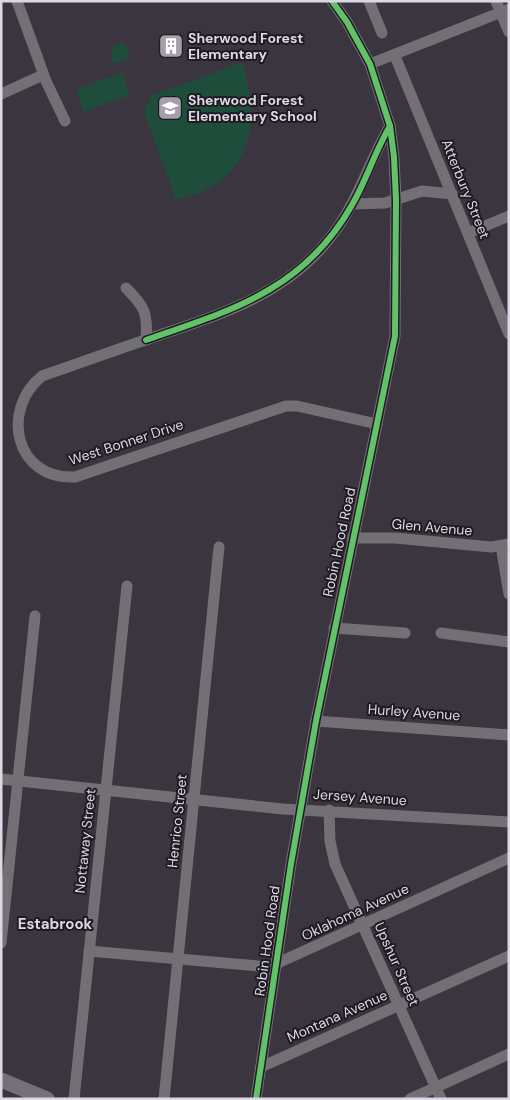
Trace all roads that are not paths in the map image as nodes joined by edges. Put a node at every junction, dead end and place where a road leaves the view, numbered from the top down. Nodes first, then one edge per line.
1 (16, 1) edge
2 (332, 1) edge
3 (369, 1) edge
4 (502, 7) edge
5 (509, 32) edge
6 (382, 33) dead end
7 (395, 56) junction
8 (370, 64) junction
9 (44, 75) junction
10 (1, 94) edge
11 (65, 121) dead end
12 (390, 126) junction
13 (452, 194) junction
14 (396, 200) junction
15 (352, 204) junction
16 (509, 216) edge
17 (468, 233) junction
18 (126, 288) dead end
19 (509, 334) edge
20 (146, 340) junction
21 (377, 424) junction
22 (352, 538) junction
23 (505, 545) edge
24 (219, 547) dead end
25 (127, 586) dead end
26 (509, 594) edge
27 (35, 616) dead end
28 (334, 628) junction
29 (405, 633) dead end
30 (441, 633) dead end
31 (509, 642) edge
32 (316, 721) junction
33 (509, 735) edge
34 (1, 779) edge
35 (17, 781) junction
36 (106, 790) junction
37 (194, 799) junction
38 (300, 808) junction
39 (329, 810) junction
40 (509, 822) edge
41 (509, 858) edge
42 (362, 925) junction
43 (1, 943) edge
44 (89, 951) junction
45 (509, 956) edge
46 (178, 960) junction
47 (276, 965) junction
48 (399, 1005) junction
49 (509, 1054) edge
50 (261, 1067) junction
51 (1, 1080) edge
52 (436, 1087) junction
53 (47, 1099) edge
54 (74, 1099) edge
55 (164, 1099) edge
56 (256, 1099) edge
57 (410, 1099) edge
58 (441, 1099) edge

1 - 9 street
2 - 8 street, Robin Hood Road
3 - 6 street
4 - 5 street
4 - 7 street
7 - 8 street
7 - 13 street, Atterbury Street
8 - 12 street, Robin Hood Road
9 - 10 street
9 - 11 street
12 - 14 street, Robin Hood Road
12 - 15 street, West Bonner Drive
13 - 14 street
13 - 17 street, Atterbury Street
14 - 15 street
14 - 21 street, Robin Hood Road
15 - 20 street, West Bonner Drive
16 - 17 street
17 - 19 street, Atterbury Street
18 - 20 street
20 - 21 street, West Bonner Drive
21 - 22 street, Robin Hood Road
22 - 23 street, Glen Avenue
22 - 28 street, Robin Hood Road
23 - 26 street
24 - 37 street, Henrico Street
25 - 36 street, Nottaway Street
27 - 35 street
28 - 29 street
28 - 32 street, Robin Hood Road
30 - 31 street
32 - 33 street, Hurley Avenue
32 - 38 street, Robin Hood Road
34 - 35 street, Jersey Avenue
35 - 36 street, Jersey Avenue
35 - 43 street
36 - 37 street, Jersey Avenue
36 - 44 street, Nottaway Street
37 - 38 street, Jersey Avenue
37 - 46 street, Henrico Street
38 - 39 street, Jersey Avenue
38 - 47 street, Robin Hood Road
39 - 40 street, Jersey Avenue
39 - 42 street, Upshur Street
41 - 42 street, Oklahoma Avenue
42 - 47 street, Oklahoma Avenue
42 - 48 street, Upshur Street
44 - 46 street, Oklahoma Avenue
44 - 54 street, Nottaway Street
45 - 48 street, Montana Avenue
46 - 47 street, Oklahoma Avenue
46 - 55 street, Henrico Street
47 - 50 street, Robin Hood Road
48 - 50 street, Montana Avenue
48 - 52 street, Upshur Street
49 - 52 street
50 - 56 street, Robin Hood Road
51 - 53 main road
52 - 57 street
52 - 58 street, Upshur Street

